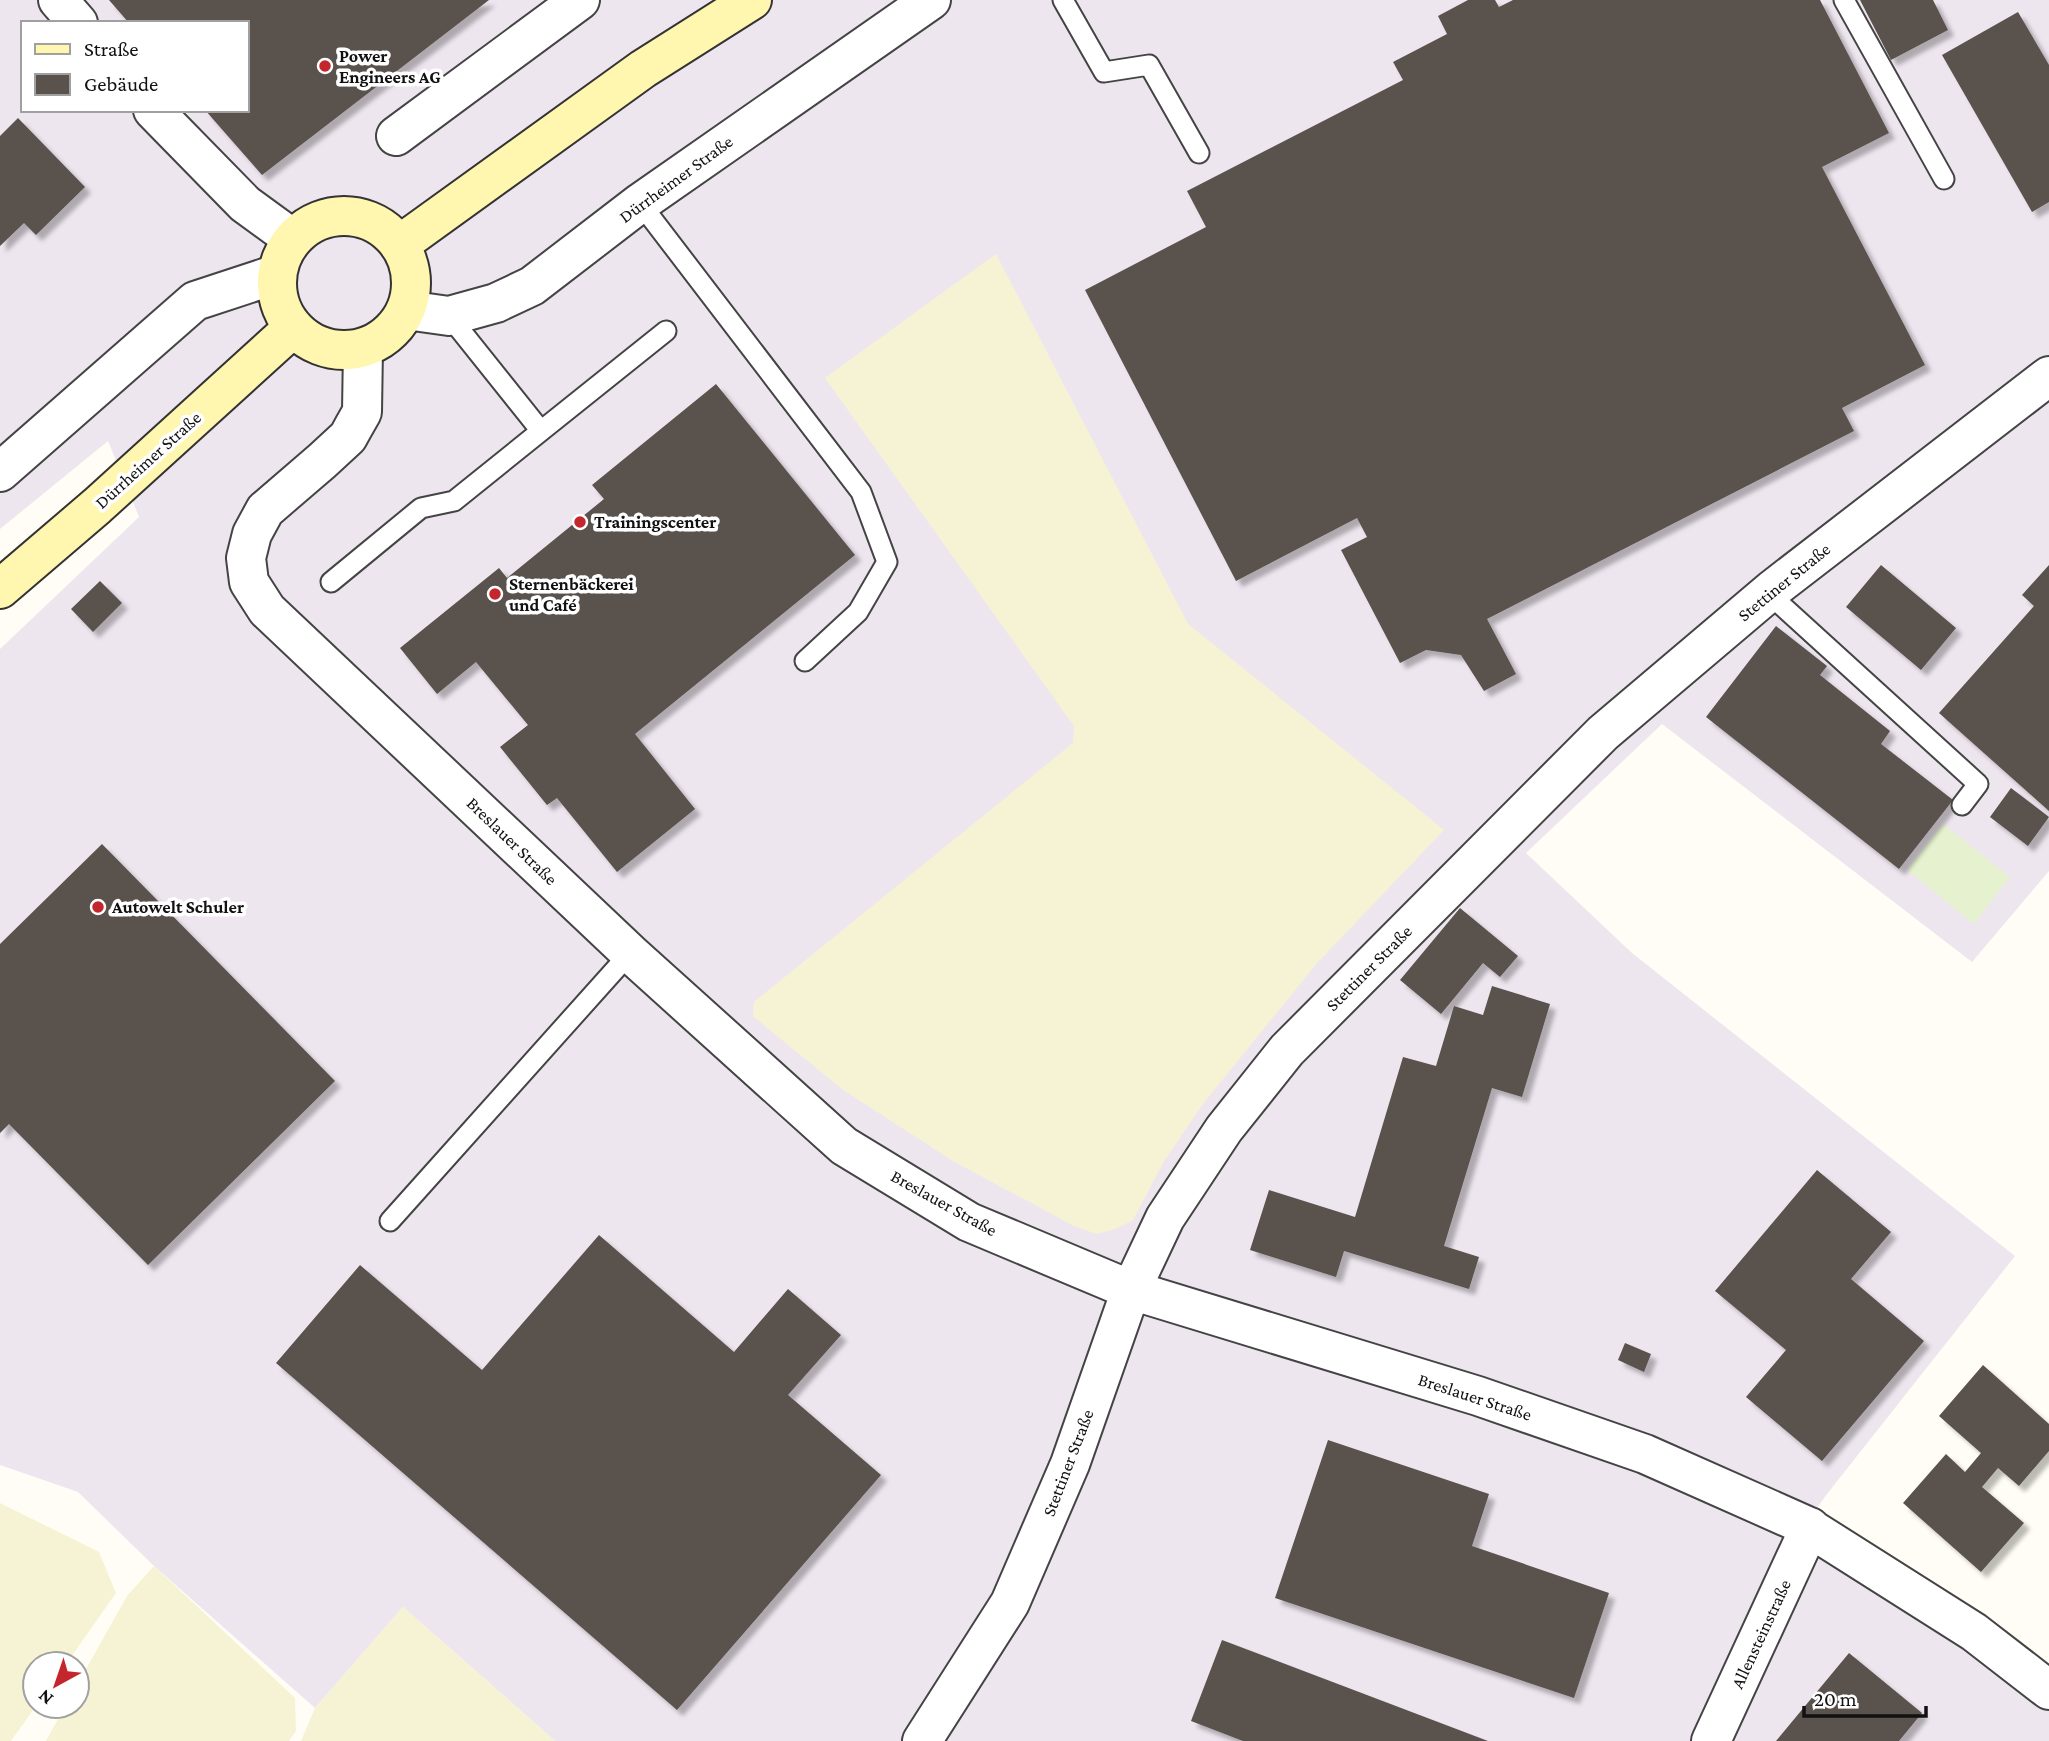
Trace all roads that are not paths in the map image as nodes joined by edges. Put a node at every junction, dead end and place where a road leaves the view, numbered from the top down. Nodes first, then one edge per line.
1 (58, 0) edge
2 (580, 0) edge
3 (752, 0) edge
4 (931, 0) edge
5 (1063, 0) edge
6 (1844, 0) edge
7 (76, 21) edge
8 (155, 112) edge
9 (396, 135) dead end
10 (1199, 153) dead end
11 (1944, 179) dead end
12 (640, 203) junction
13 (293, 239) junction
14 (399, 245) junction
15 (277, 274) junction
16 (406, 310) junction
17 (449, 316) junction
18 (293, 328) junction
19 (666, 331) dead end
20 (363, 348) junction
21 (2049, 376) edge
22 (541, 430) junction
23 (0, 472) edge
24 (331, 582) dead end
25 (0, 589) edge
26 (1768, 593) junction
27 (804, 661) dead end
28 (1962, 805) dead end
29 (630, 953) junction
30 (390, 1221) dead end
31 (1131, 1290) junction
32 (1810, 1527) junction
33 (2049, 1690) edge
34 (922, 1741) edge
35 (1712, 1741) edge

1 - 7 street
2 - 9 street
3 - 14 main road
4 - 12 street, Dürrheimer Straße
5 - 10 lane
6 - 11 lane
8 - 13 street
12 - 17 street, Dürrheimer Straße
12 - 27 lane
13 - 14 main road
13 - 15 main road
14 - 16 main road
15 - 18 main road
15 - 23 street
16 - 17 street, Dürrheimer Straße
16 - 20 main road
17 - 22 lane
18 - 20 main road
18 - 25 main road, Dürrheimer Straße
19 - 22 lane
20 - 29 street, Breslauer Straße
21 - 26 street, Stettiner Straße
22 - 24 lane
26 - 28 lane
26 - 31 street, Stettiner Straße
29 - 30 lane
29 - 31 street, Breslauer Straße
31 - 32 street, Breslauer Straße
31 - 34 street, Stettiner Straße
32 - 33 street, Breslauer Straße
32 - 35 street, Allensteinstraße

